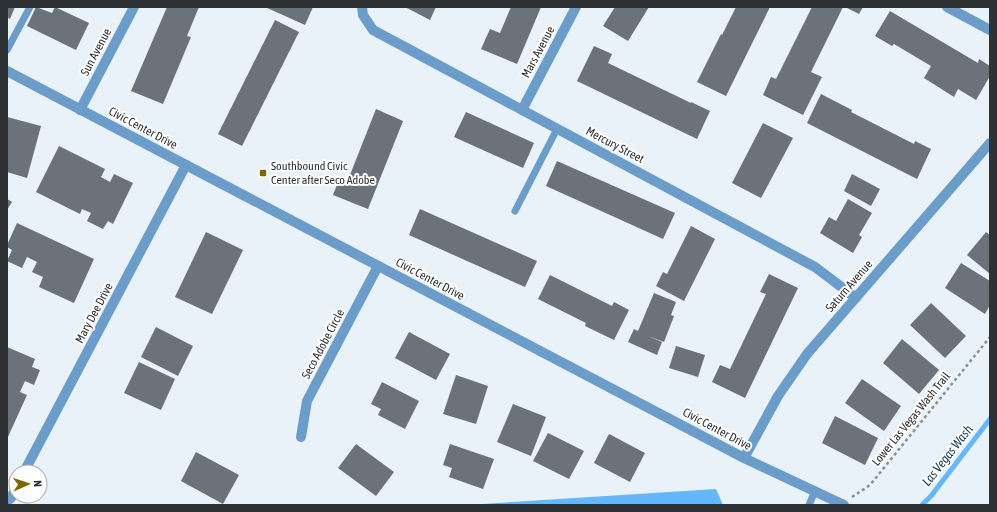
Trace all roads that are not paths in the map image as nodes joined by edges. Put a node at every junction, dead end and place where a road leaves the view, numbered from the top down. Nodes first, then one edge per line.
1 (30, 7) edge
2 (134, 7) edge
3 (576, 7) edge
4 (947, 7) edge
5 (363, 11) edge
6 (990, 30) edge
7 (7, 50) edge
8 (7, 71) edge
9 (80, 110) junction
10 (522, 110) junction
11 (557, 129) junction
12 (990, 143) edge
13 (186, 165) junction
14 (515, 211) dead end
15 (378, 266) junction
16 (856, 298) junction
17 (301, 437) dead end
18 (744, 458) junction
19 (28, 464) edge
20 (815, 491) junction
21 (842, 504) edge
22 (809, 505) edge

1 - 7 lane
2 - 9 street, Sun Avenue
3 - 10 street, Mars Avenue
4 - 6 street
5 - 10 street, Mercury Street
8 - 9 street, Civic Center Drive
9 - 13 street, Civic Center Drive
10 - 11 street, Mercury Street
11 - 14 lane
11 - 16 street, Mercury Street
12 - 16 street, Saturn Avenue
13 - 15 street, Civic Center Drive
13 - 19 street, Mary Dee Drive
15 - 17 street, Seco Adobe Circle
15 - 18 street, Civic Center Drive
16 - 18 street, Saturn Avenue
18 - 20 street, Civic Center Drive
20 - 21 street, Civic Center Drive
20 - 22 lane

